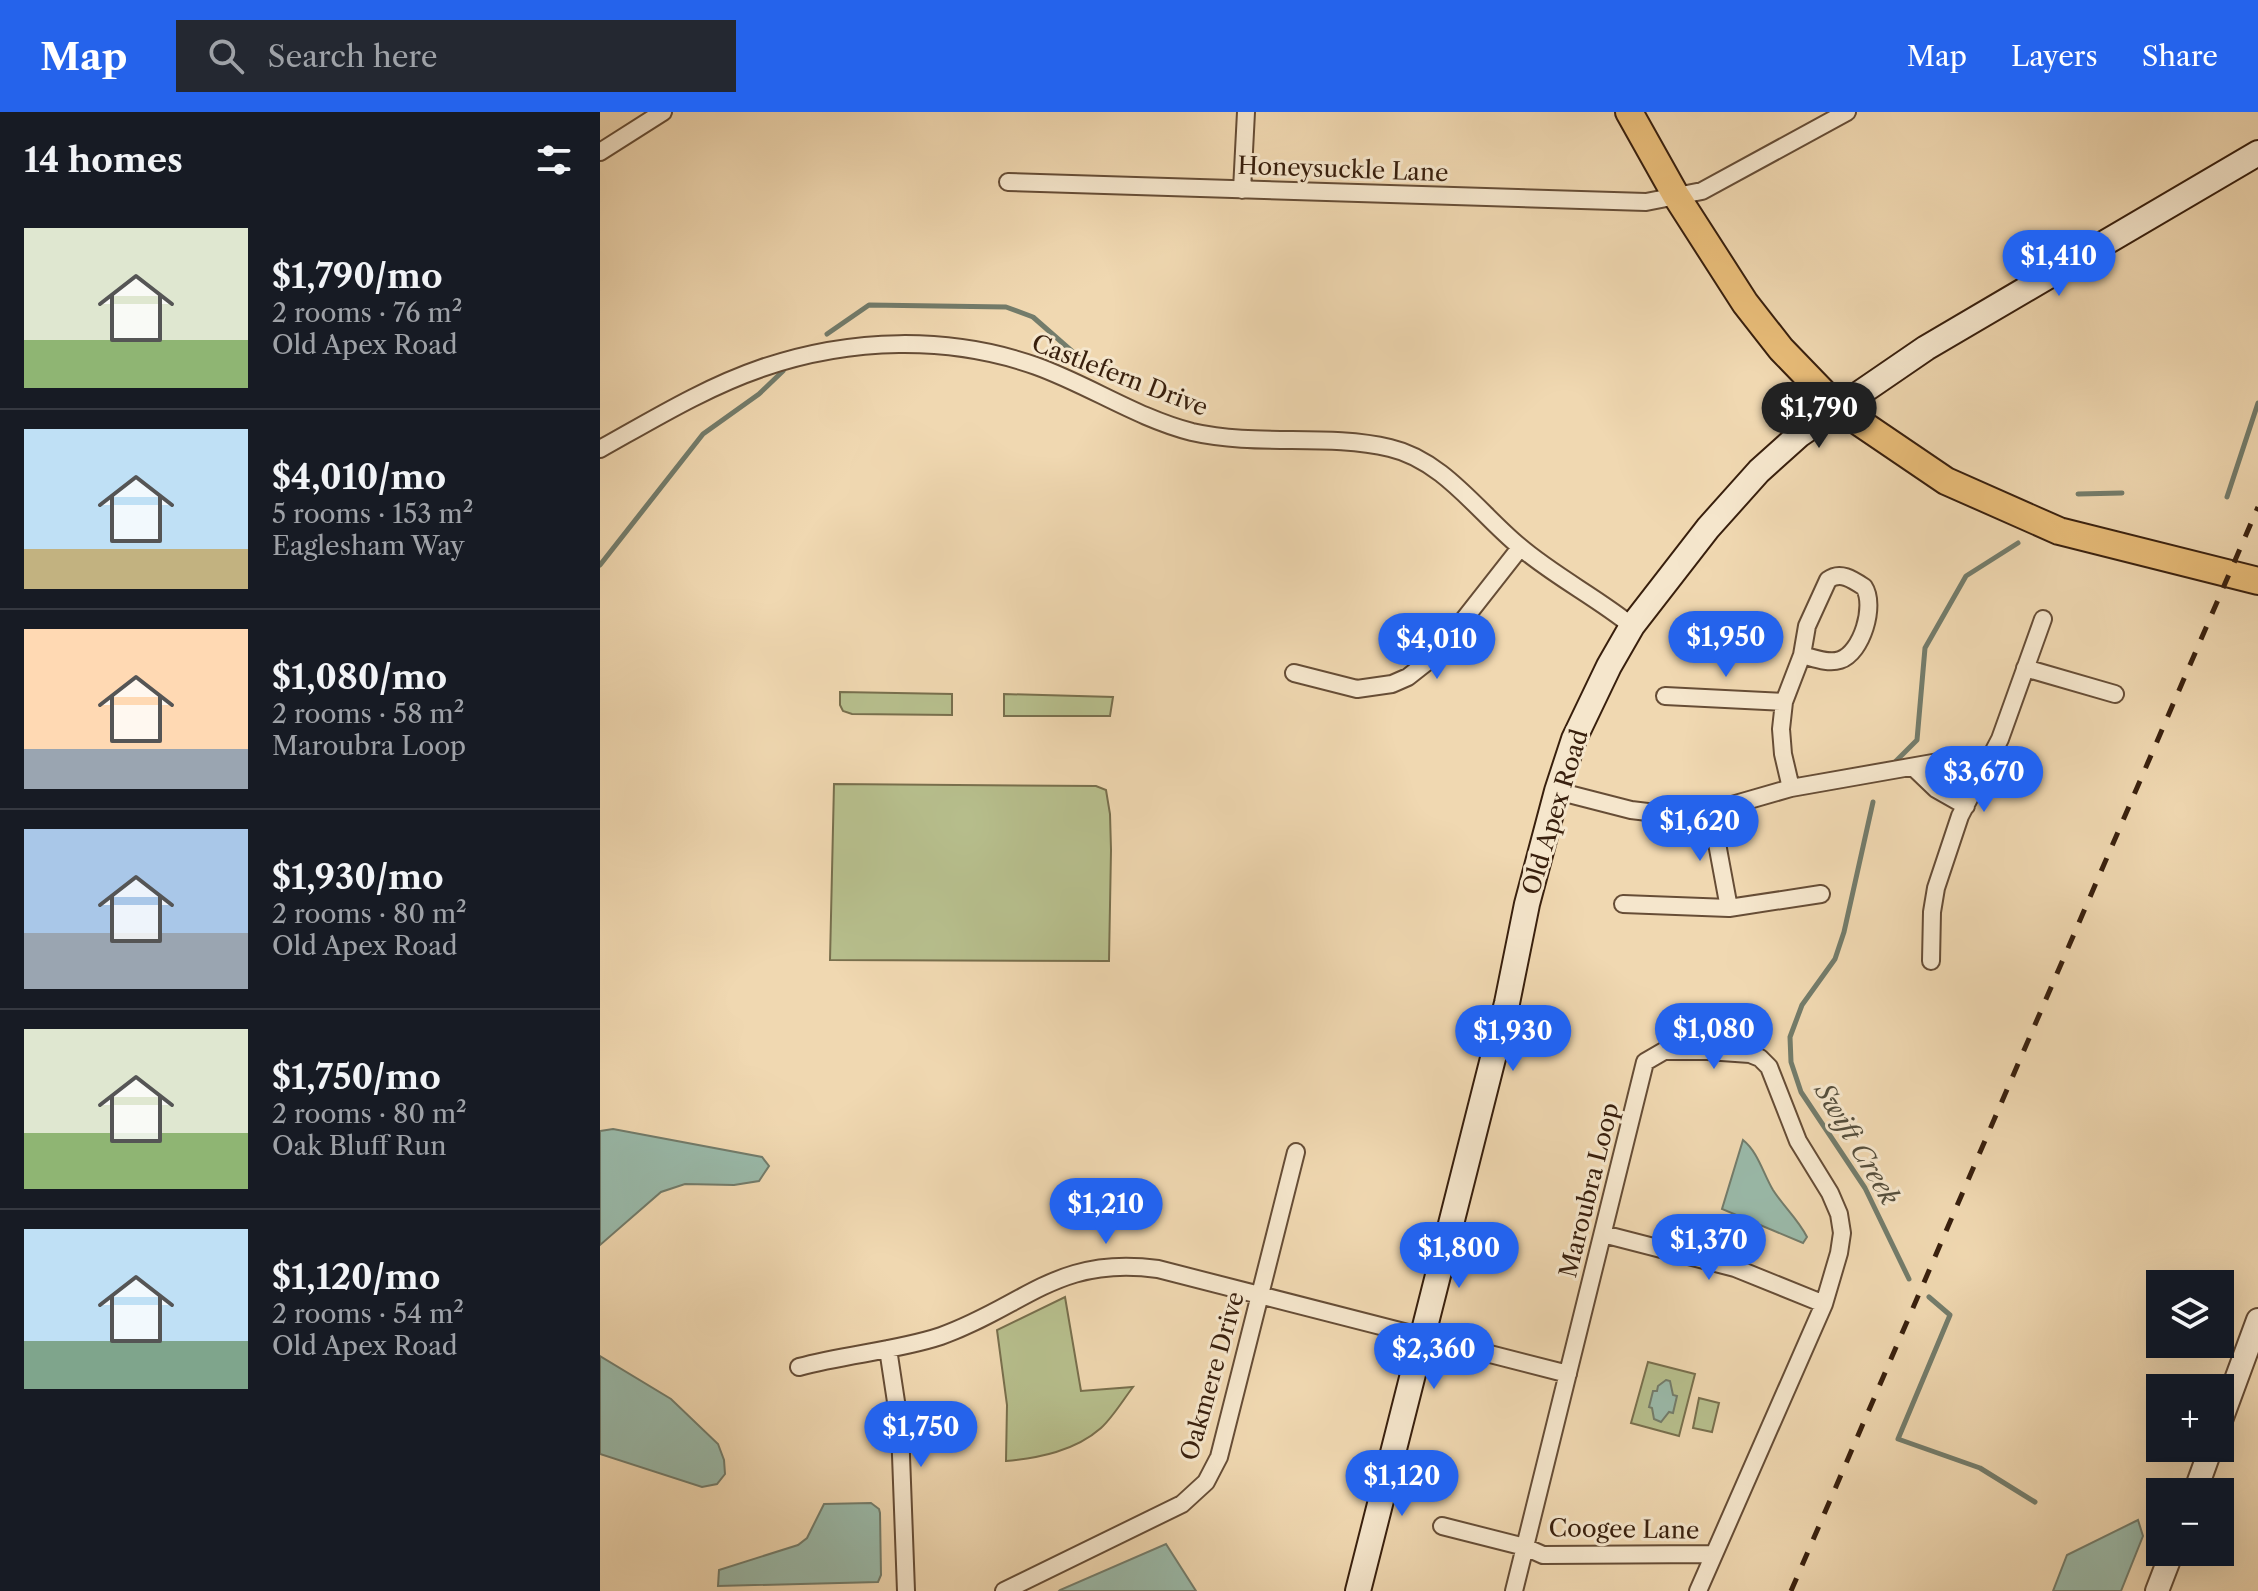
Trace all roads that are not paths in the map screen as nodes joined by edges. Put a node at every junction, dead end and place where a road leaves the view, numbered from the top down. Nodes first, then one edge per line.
1 (663, 112) edge
2 (1246, 112) edge
3 (1629, 112) edge
4 (1847, 112) edge
5 (600, 152) edge
6 (2258, 153) edge
7 (1008, 182) dead end
8 (1242, 190) junction
9 (1675, 194) junction
10 (1837, 407) junction
11 (600, 449) edge
12 (1520, 548) junction
13 (2258, 581) edge
14 (2043, 619) dead end
15 (1632, 626) junction
16 (1802, 655) junction
17 (2025, 668) junction
18 (1294, 673) dead end
19 (2115, 694) dead end
20 (1665, 696) dead end
21 (1784, 702) junction
22 (1913, 767) junction
23 (1985, 769) junction
24 (1791, 788) junction
25 (1557, 791) junction
26 (1966, 806) junction
27 (1711, 811) junction
28 (1821, 894) dead end
29 (1623, 904) dead end
30 (1729, 908) junction
31 (1931, 961) dead end
32 (1296, 1152) dead end
33 (1603, 1234) junction
34 (1261, 1296) junction
35 (1824, 1304) junction
36 (2258, 1320) edge
37 (1423, 1337) junction
38 (888, 1349) junction
39 (799, 1367) dead end
40 (1568, 1374) junction
41 (2234, 1385) edge
42 (1442, 1526) dead end
43 (1525, 1547) junction
44 (1713, 1554) junction
45 (2167, 1566) edge
46 (906, 1591) edge
47 (1004, 1591) edge
48 (1358, 1591) edge
49 (1514, 1591) edge
50 (1698, 1591) edge
51 (2157, 1591) edge

1 - 5 street
2 - 8 street
3 - 9 main road
4 - 9 street, Honeysuckle Lane
6 - 10 main road, Old Apex Road
7 - 8 street, Honeysuckle Lane
8 - 9 street, Honeysuckle Lane
9 - 10 main road
10 - 13 main road
10 - 15 main road, Old Apex Road
11 - 12 street, Castlefern Drive
12 - 15 street, Castlefern Drive
12 - 18 street
14 - 17 street
15 - 25 main road, Old Apex Road
16 - 16 street
16 - 21 street
17 - 19 street
17 - 23 street
20 - 21 street
21 - 24 street
22 - 23 street
22 - 24 street
22 - 26 street
23 - 26 street
24 - 27 street
25 - 27 street
25 - 37 main road, Old Apex Road
26 - 31 street
27 - 30 street
28 - 30 street
29 - 30 street
32 - 34 street, Oakmere Drive
33 - 35 street
33 - 35 street, Maroubra Loop
33 - 40 street, Maroubra Loop
34 - 37 street
34 - 38 street
34 - 47 street, Oakmere Drive
35 - 44 street, Maroubra Loop
36 - 41 street
37 - 40 street
37 - 48 main road, Old Apex Road
38 - 39 street
38 - 46 street
40 - 43 street, Maroubra Loop
42 - 43 street, Coogee Lane
43 - 44 street, Coogee Lane
43 - 49 street, Maroubra Loop
44 - 50 street, Maroubra Loop
45 - 51 street

